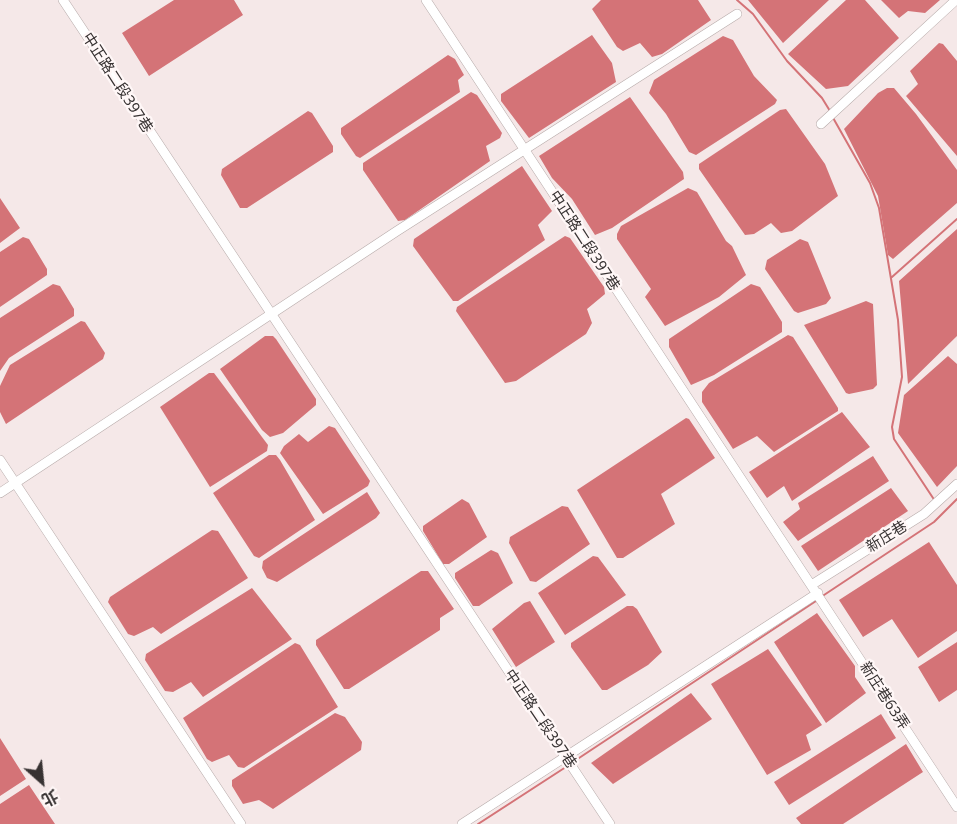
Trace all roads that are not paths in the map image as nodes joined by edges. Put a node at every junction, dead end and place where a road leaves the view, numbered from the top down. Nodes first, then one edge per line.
1 (63, 0) edge
2 (426, 0) edge
3 (956, 0) edge
4 (737, 14) dead end
5 (821, 124) dead end
6 (525, 150) junction
7 (271, 315) junction
8 (0, 460) edge
9 (15, 483) junction
10 (957, 484) edge
11 (0, 493) edge
12 (815, 588) junction
13 (564, 756) junction
14 (957, 807) edge
15 (241, 824) edge
16 (462, 824) edge
17 (610, 824) edge

1 - 7 street, 中正路二段397巷
2 - 6 street, 中正路二段397巷
3 - 5 street
4 - 6 street
6 - 7 street
6 - 12 street, 中正路二段397巷
7 - 9 street
7 - 13 street, 中正路二段397巷
8 - 9 street
9 - 11 street
9 - 15 street
10 - 12 street, 新庄巷
12 - 13 street, 新庄巷
12 - 14 street, 新庄巷63弄
13 - 16 street, 新庄巷
13 - 17 street, 中正路二段397巷

